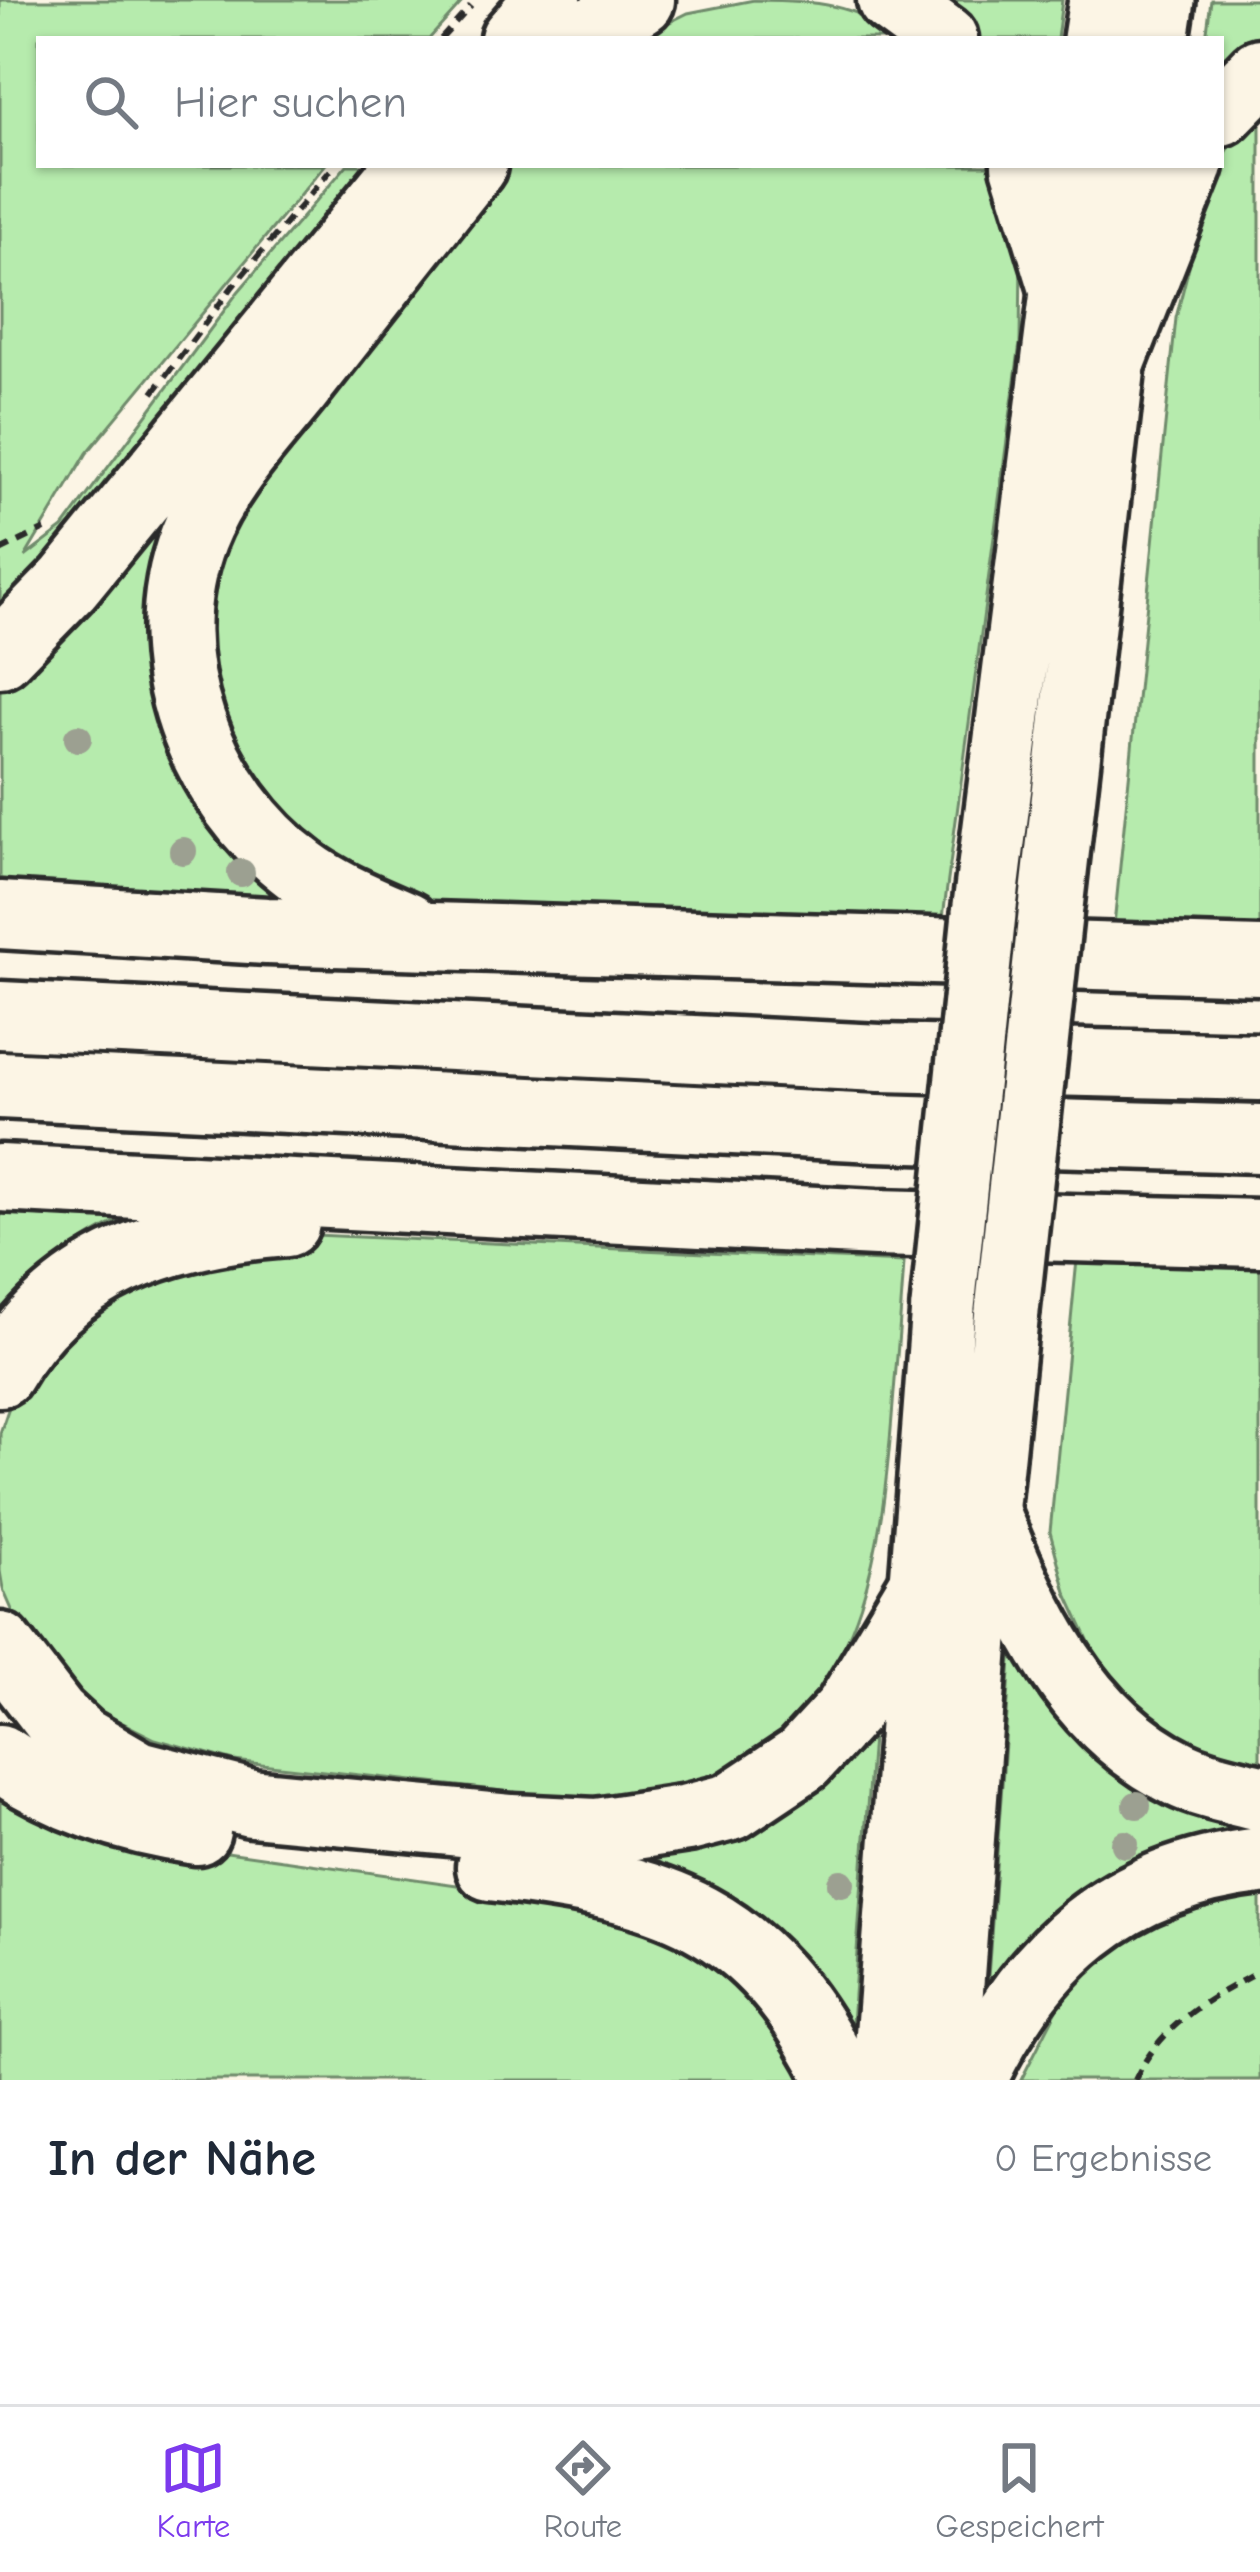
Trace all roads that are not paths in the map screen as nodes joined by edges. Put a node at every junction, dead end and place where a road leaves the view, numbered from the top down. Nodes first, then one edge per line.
1 (548, 0) edge
2 (641, 0) edge
3 (891, 0) edge
4 (1101, 0) edge
5 (1163, 0) edge
6 (517, 36) edge
7 (586, 36) edge
8 (940, 36) edge
9 (1095, 36) edge
10 (1157, 36) edge
11 (1260, 72) edge
12 (1224, 109) edge
13 (408, 168) edge
14 (470, 168) edge
15 (1026, 168) edge
16 (1078, 168) edge
17 (1140, 168) edge
18 (1189, 168) edge
19 (1062, 285) junction
20 (1114, 357) junction
21 (0, 655) edge
22 (0, 915) edge
23 (432, 936) junction
24 (1260, 962) edge
25 (0, 1015) edge
26 (1260, 1067) edge
27 (0, 1085) edge
28 (1260, 1139) edge
29 (0, 1178) edge
30 (507, 1206) junction
31 (1260, 1233) edge
32 (0, 1373) edge
33 (986, 1514) junction
34 (921, 1588) junction
35 (0, 1646) edge
36 (0, 1758) edge
37 (1260, 1798) edge
38 (1260, 1861) edge
39 (842, 2080) edge
40 (884, 2080) edge
41 (945, 2080) edge
42 (973, 2080) edge

1 - 6 highway
2 - 7 highway
3 - 8 highway
4 - 9 highway
5 - 10 highway
11 - 12 highway
13 - 21 highway
14 - 23 highway
15 - 19 highway
16 - 19 highway
17 - 20 highway
18 - 20 highway
19 - 34 highway, bridge
20 - 33 highway, bridge
22 - 23 highway
23 - 24 highway
25 - 26 highway
27 - 28 highway
29 - 30 highway
30 - 31 highway
30 - 32 highway
33 - 37 highway
33 - 41 highway
34 - 35 highway
34 - 40 highway
36 - 39 highway
38 - 42 highway

